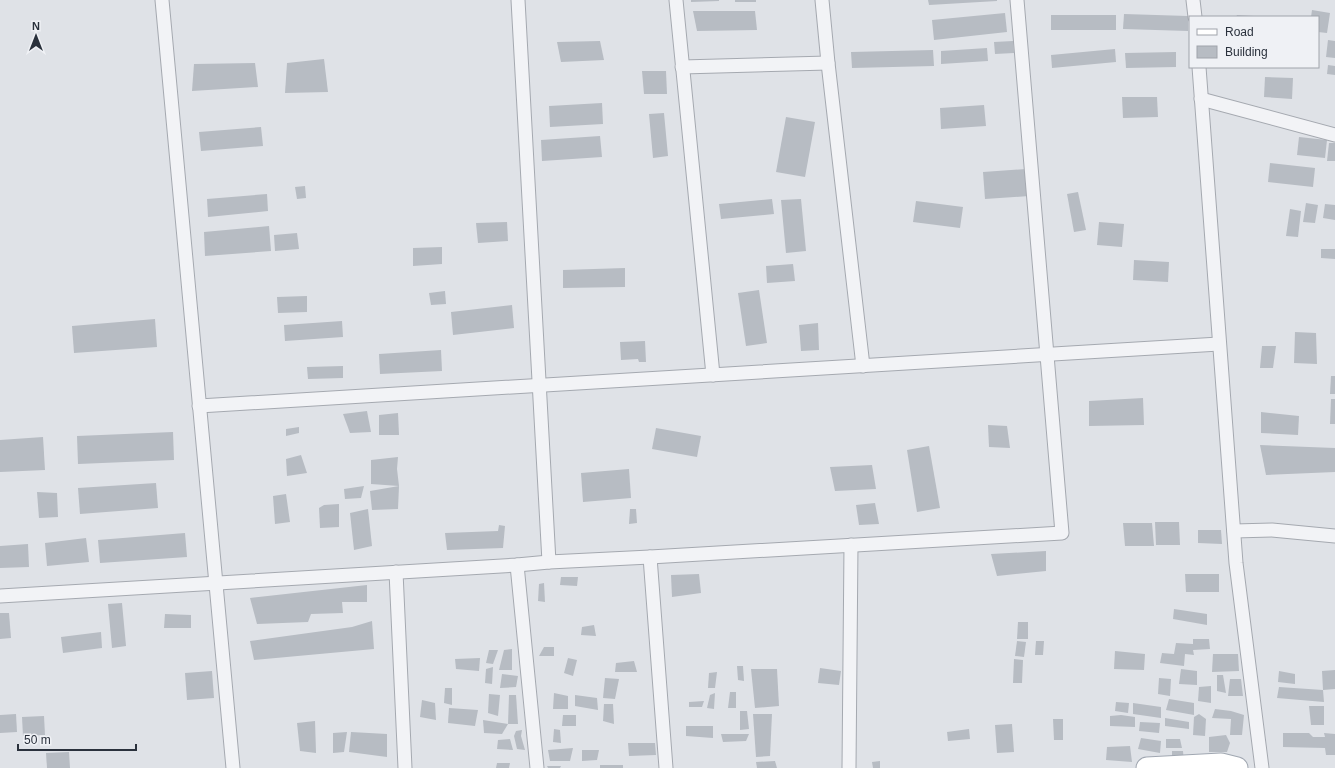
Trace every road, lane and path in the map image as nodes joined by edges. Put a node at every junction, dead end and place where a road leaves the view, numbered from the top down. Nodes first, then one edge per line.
1 (162, 0) edge
2 (518, 0) edge
3 (676, 0) edge
4 (822, 0) edge
5 (1017, 0) edge
6 (1194, 0) edge
7 (1195, 16) edge
8 (828, 63) junction
9 (682, 67) junction
10 (1198, 68) edge
11 (1201, 99) junction
12 (1335, 135) edge
13 (1219, 344) junction
14 (1047, 354) junction
15 (863, 366) junction
16 (713, 375) junction
17 (539, 385) junction
18 (199, 406) junction
19 (1234, 531) junction
20 (1335, 536) edge
21 (851, 545) junction
22 (650, 557) junction
23 (549, 562) junction
24 (517, 565) junction
25 (396, 572) junction
26 (216, 583) junction
27 (0, 596) edge
28 (233, 768) edge
29 (406, 768) edge
30 (537, 768) edge
31 (666, 768) edge
32 (849, 768) edge
33 (1147, 768) edge
34 (1237, 768) edge
35 (1262, 768) edge

1 - 18 street
2 - 17 street
3 - 9 street
4 - 8 street
5 - 14 street
6 - 7 street
8 - 9 street
8 - 15 street
9 - 16 street
10 - 11 street
11 - 12 street
11 - 13 street
13 - 14 street
13 - 19 street
14 - 15 street
14 - 21 street
15 - 16 street
16 - 17 street
17 - 18 street
17 - 23 street
18 - 26 street
19 - 20 street
19 - 35 street
21 - 22 street
21 - 32 street
22 - 23 street
22 - 31 street
23 - 24 street
24 - 25 street
24 - 30 street
25 - 26 street
25 - 29 street
26 - 27 street
26 - 28 street
33 - 34 main road

